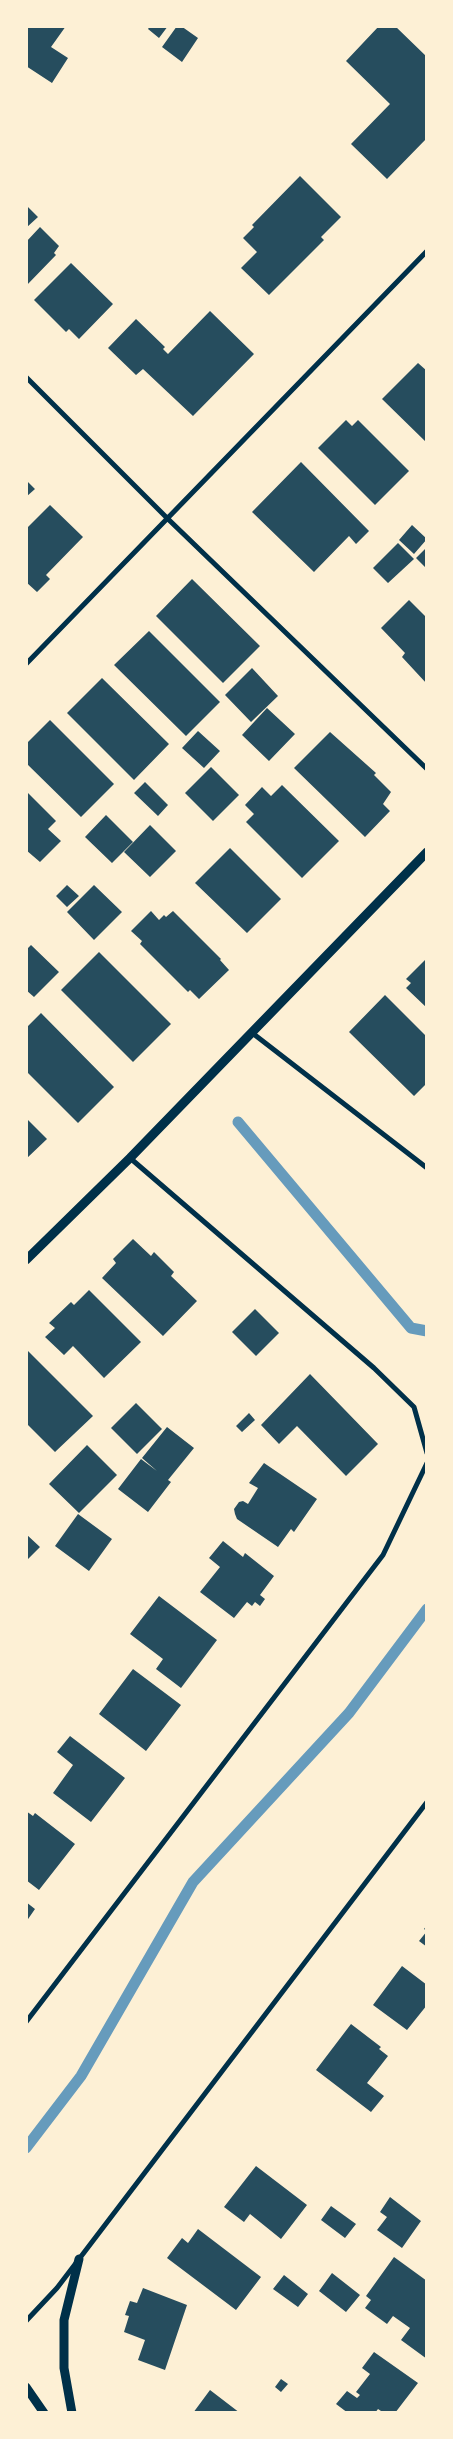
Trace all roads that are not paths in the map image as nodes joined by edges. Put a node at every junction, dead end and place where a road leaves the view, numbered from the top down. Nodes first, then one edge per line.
1 (427, 252) edge
2 (26, 377) edge
3 (168, 519) junction
4 (26, 664) edge
5 (427, 768) edge
6 (427, 852) edge
7 (251, 1032) junction
8 (130, 1158) junction
9 (427, 1168) edge
10 (26, 1260) edge
11 (427, 1453) edge
12 (427, 1463) edge
13 (427, 1802) edge
14 (26, 2022) edge
15 (79, 2259) junction
16 (26, 2321) edge
17 (26, 2387) edge
18 (44, 2413) edge
19 (72, 2413) edge

1 - 3 street
2 - 3 street
3 - 4 street
3 - 5 street
6 - 7 street
7 - 8 street
7 - 9 street
8 - 10 street
8 - 11 street
12 - 14 street
13 - 15 street
15 - 16 street
15 - 19 street
17 - 18 street

